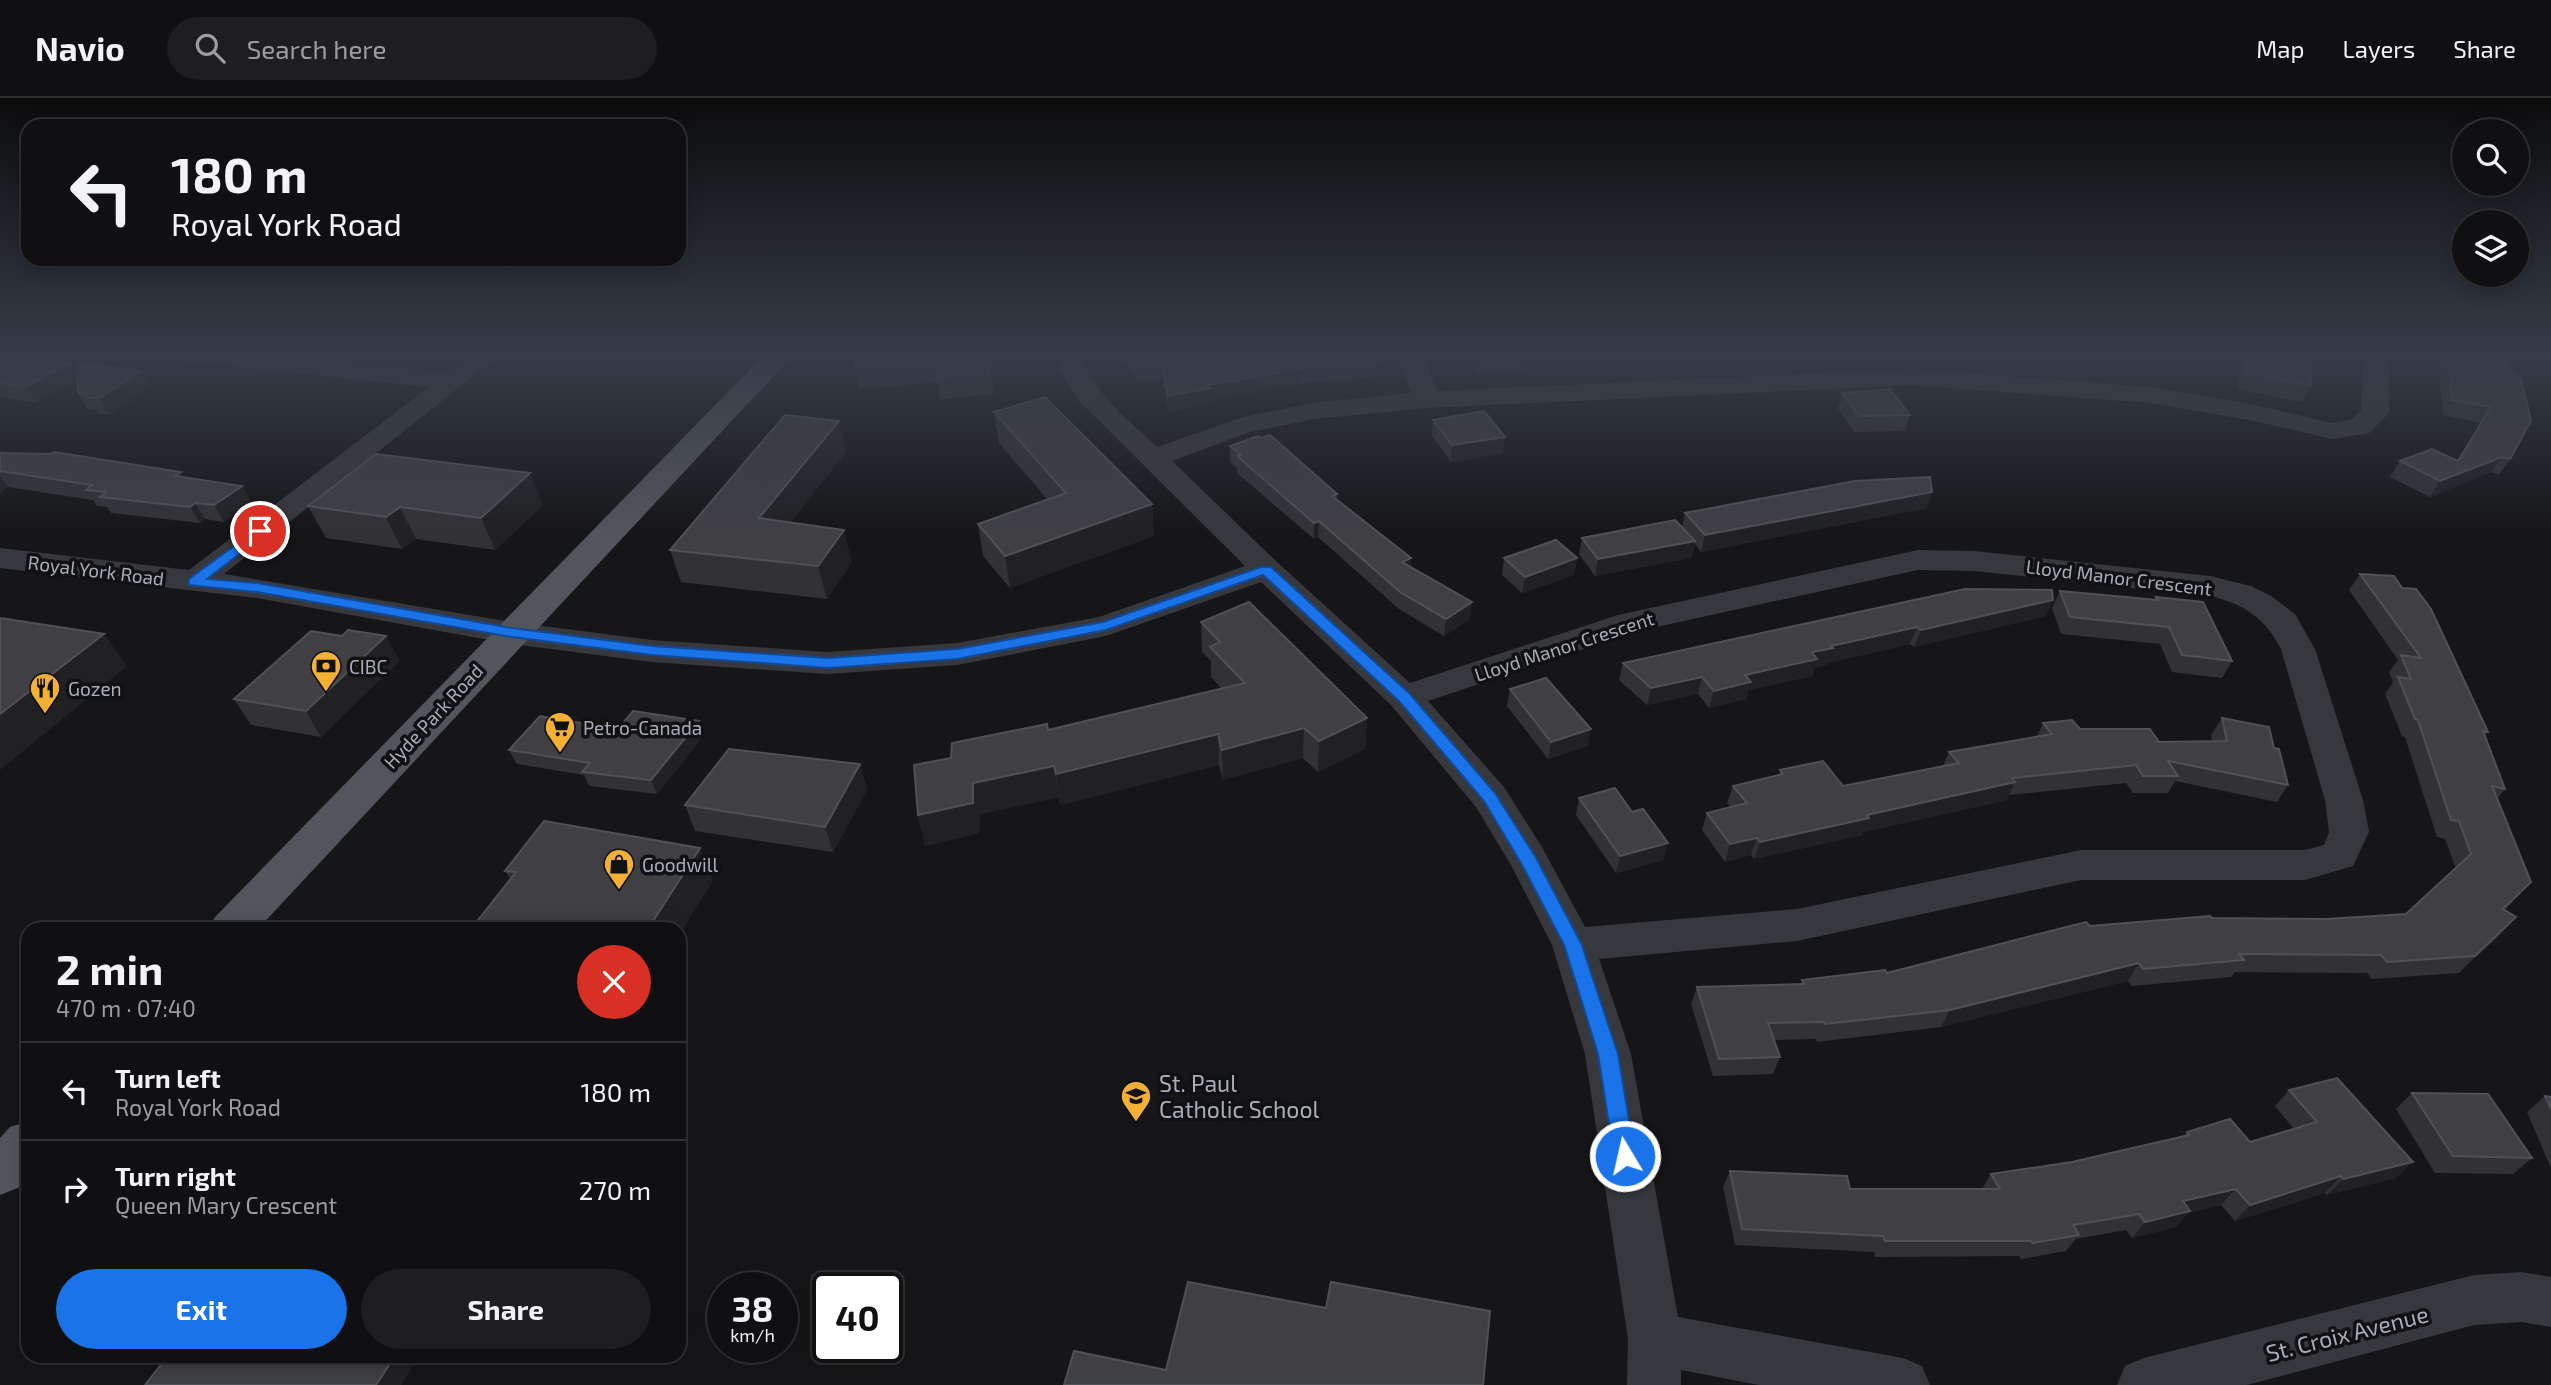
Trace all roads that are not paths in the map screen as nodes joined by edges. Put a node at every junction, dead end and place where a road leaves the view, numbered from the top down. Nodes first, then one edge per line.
1 (412, 413) edge
2 (723, 413) edge
3 (1107, 413) edge
4 (1304, 413) edge
5 (2255, 413) edge
6 (2375, 413) edge
7 (1153, 458) junction
8 (0, 558) edge
9 (1266, 569) junction
10 (194, 582) junction
11 (512, 633) junction
12 (1405, 697) junction
13 (238, 922) edge
14 (1573, 945) junction
15 (21, 1150) edge
16 (0, 1172) edge
17 (2551, 1302) edge
18 (1655, 1362) edge
19 (1903, 1385) edge
20 (2144, 1385) edge

1 - 10 street
2 - 11 main road, Hyde Park Road
3 - 7 street
4 - 7 street
5 - 6 street
7 - 9 street
8 - 10 street, Royal York Road
9 - 11 street, Royal York Road
9 - 12 street
10 - 11 street, Royal York Road
11 - 13 main road, Hyde Park Road
12 - 14 street
12 - 14 street, Lloyd Manor Crescent
14 - 18 street
15 - 16 main road
17 - 20 street, St. Croix Avenue
18 - 19 street

